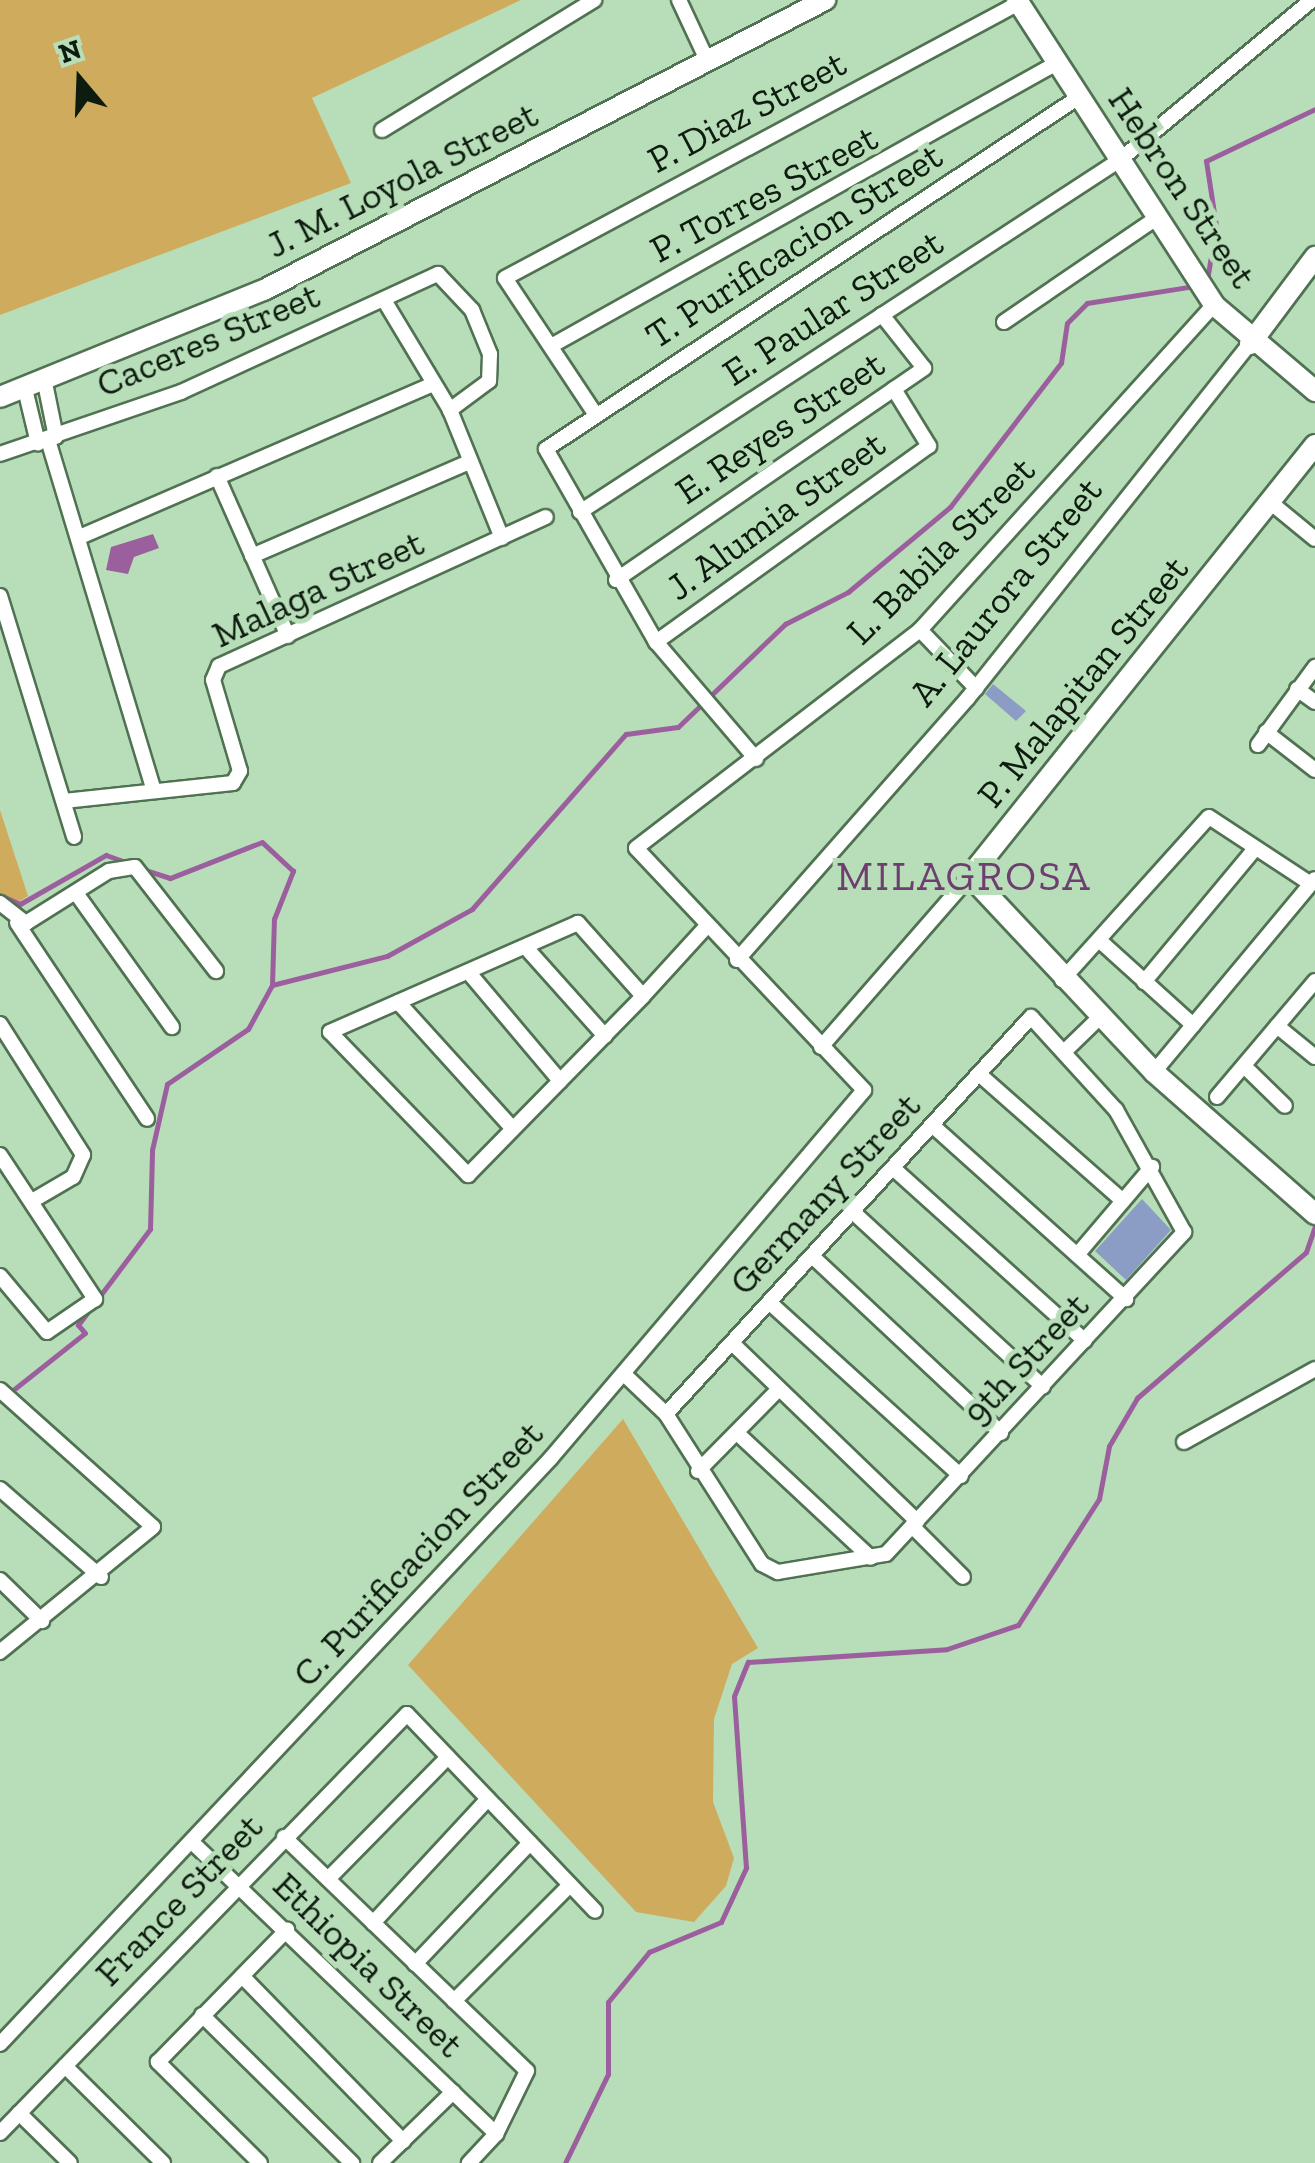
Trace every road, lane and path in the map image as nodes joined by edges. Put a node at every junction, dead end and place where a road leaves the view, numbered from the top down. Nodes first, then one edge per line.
1 (594, 0) edge
2 (679, 0) edge
3 (825, 0) edge
4 (1312, 0) edge
5 (1018, 1) edge
6 (707, 60) junction
7 (1057, 63) junction
8 (1079, 97) junction
9 (382, 130) dead end
10 (1120, 158) junction
11 (1158, 217) junction
12 (1315, 256) edge
13 (384, 300) junction
14 (1211, 300) junction
15 (882, 316) junction
16 (1004, 322) dead end
17 (1250, 344) junction
18 (550, 346) junction
19 (35, 386) junction
20 (429, 386) junction
21 (894, 390) junction
22 (1315, 391) edge
23 (0, 397) edge
24 (450, 410) junction
25 (596, 415) junction
26 (47, 440) junction
27 (1315, 445) edge
28 (0, 454) edge
29 (469, 462) junction
30 (217, 476) junction
31 (1270, 502) junction
32 (580, 512) junction
33 (546, 517) dead end
34 (82, 536) junction
35 (502, 538) junction
36 (1315, 539) edge
37 (252, 556) junction
38 (616, 580) junction
39 (0, 596) edge
40 (920, 630) junction
41 (288, 636) junction
42 (656, 642) junction
43 (1315, 667) edge
44 (976, 688) junction
45 (1298, 688) junction
46 (1315, 702) edge
47 (756, 759) junction
48 (1315, 770) edge
49 (152, 787) junction
50 (64, 801) junction
51 (74, 838) dead end
52 (1255, 849) junction
53 (970, 876) junction
54 (1313, 881) edge
55 (76, 893) junction
56 (0, 903) edge
57 (17, 923) junction
58 (705, 928) junction
59 (1099, 940) junction
60 (529, 951) junction
61 (737, 960) junction
62 (216, 971) dead end
63 (470, 974) junction
64 (1062, 980) junction
65 (1315, 981) edge
66 (1144, 982) junction
67 (644, 996) junction
68 (398, 1002) junction
69 (1100, 1017) junction
70 (0, 1024) edge
71 (1194, 1024) junction
72 (1277, 1026) junction
73 (172, 1027) dead end
74 (604, 1036) junction
75 (821, 1048) junction
76 (1068, 1050) junction
77 (1315, 1057) edge
78 (1244, 1066) junction
79 (1154, 1072) junction
80 (979, 1074) junction
81 (560, 1080) junction
82 (1218, 1097) dead end
83 (1285, 1106) dead end
84 (147, 1120) dead end
85 (932, 1125) junction
86 (513, 1129) junction
87 (0, 1155) edge
88 (1152, 1167) junction
89 (892, 1168) junction
90 (32, 1201) junction
91 (1123, 1201) junction
92 (853, 1212) junction
93 (1315, 1214) edge
94 (1076, 1255) junction
95 (812, 1256) junction
96 (0, 1276) edge
97 (1126, 1299) junction
98 (769, 1302) junction
99 (1085, 1341) junction
100 (732, 1343) junction
101 (1315, 1370) edge
102 (626, 1376) junction
103 (1043, 1387) junction
104 (779, 1389) junction
105 (0, 1390) edge
106 (666, 1414) junction
107 (737, 1433) junction
108 (1000, 1433) junction
109 (1184, 1442) dead end
110 (698, 1471) junction
111 (961, 1476) junction
112 (0, 1489) edge
113 (915, 1524) junction
114 (870, 1558) junction
115 (101, 1577) junction
116 (963, 1577) dead end
117 (0, 1580) edge
118 (42, 1621) junction
119 (0, 1652) edge
120 (448, 1757) junction
121 (488, 1800) junction
122 (284, 1837) junction
123 (530, 1843) junction
124 (194, 1844) junction
125 (328, 1879) junction
126 (570, 1885) junction
127 (238, 1886) junction
128 (595, 1911) dead end
129 (372, 1923) junction
130 (287, 1930) junction
131 (416, 1964) junction
132 (242, 1976) junction
133 (454, 2001) junction
134 (202, 2015) junction
135 (0, 2044) edge
136 (65, 2066) junction
137 (453, 2092) junction
138 (19, 2113) junction
139 (0, 2132) edge
140 (496, 2134) junction
141 (403, 2141) junction
142 (64, 2161) edge
143 (163, 2163) edge
144 (260, 2163) edge
145 (352, 2163) edge
146 (380, 2163) edge
147 (469, 2163) edge

1 - 9 street
2 - 6 street
3 - 6 street, J. M. Loyola Street
4 - 10 street, E. Paular Street
5 - 7 street, Hebron Street
5 - 18 street, P. Diaz Street
6 - 19 street, J. M. Loyola Street
7 - 8 street, Hebron Street
7 - 18 street, P. Torres Street
8 - 10 street, Hebron Street
8 - 25 street, T. Purificacion Street
10 - 11 street, Hebron Street
10 - 15 street, E. Paular Street
11 - 14 street, Hebron Street
11 - 16 street
12 - 17 street, A. Laurora Street
13 - 20 street
13 - 24 street, Caceres Street
13 - 26 street, Caceres Street
14 - 17 street, Hebron Street
14 - 40 street, L. Babila Street
15 - 21 street, E. Reyes Street
15 - 32 street, E. Paular Street
17 - 22 street, Hebron Street
17 - 44 street, A. Laurora Street
18 - 25 street
19 - 23 street, J. M. Loyola Street
19 - 26 street
19 - 26 street
20 - 24 street
20 - 30 street
21 - 38 street, E. Reyes Street
21 - 42 street, J. Alumia Street
24 - 29 street
25 - 32 street, T. Purificacion Street
26 - 28 street, Caceres Street
26 - 34 street
27 - 31 street, P. Malapitan Street
29 - 35 street
29 - 37 street
30 - 34 street
30 - 37 street
31 - 36 street
31 - 53 street, P. Malapitan Street
32 - 38 street
33 - 35 street, Malaga Street
34 - 49 street
35 - 41 street, Malaga Street
37 - 41 street
38 - 42 street
39 - 50 street
40 - 44 street
40 - 47 street, L. Babila Street
41 - 49 street, Malaga Street
42 - 47 street
43 - 45 street
44 - 61 street, A. Laurora Street
45 - 46 street
45 - 48 street
47 - 58 street, L. Babila Street
49 - 50 street, Malaga Street
50 - 51 street
52 - 54 street
52 - 59 street
52 - 66 street
53 - 64 street
53 - 75 street, P. Malapitan Street
54 - 71 street
55 - 57 street
55 - 62 street
55 - 73 street
56 - 57 street
57 - 84 street
58 - 61 street
58 - 67 street
59 - 64 street
59 - 66 street
60 - 63 street
60 - 67 street
60 - 74 street
61 - 75 street
63 - 68 street
63 - 81 street
64 - 69 street
65 - 72 street
66 - 71 street
67 - 74 street
68 - 86 street
68 - 86 street
69 - 76 street
69 - 79 street
70 - 90 street
71 - 79 street
72 - 77 street
72 - 78 street
74 - 81 street
75 - 102 street, C. Purificacion Street
76 - 80 street, Germany Street
76 - 88 street
78 - 82 street
78 - 83 street
79 - 93 street
80 - 85 street, Germany Street
80 - 91 street
81 - 86 street
85 - 89 street, Germany Street
85 - 94 street
87 - 90 street
88 - 91 street
88 - 97 street, 9th Street
89 - 92 street, Germany Street
89 - 99 street
90 - 96 street
91 - 94 street
92 - 95 street, Germany Street
92 - 103 street
94 - 97 street
95 - 98 street, Germany Street
95 - 108 street
97 - 99 street, 9th Street
98 - 100 street, Germany Street
98 - 111 street
99 - 103 street, 9th Street
100 - 104 street
100 - 106 street, Germany Street
101 - 109 street
102 - 106 street, 9th Street
102 - 124 street, C. Purificacion Street
103 - 108 street, 9th Street
104 - 107 street
104 - 113 street
105 - 115 street
106 - 110 street, 9th Street
107 - 110 street
107 - 114 street
108 - 111 street, 9th Street
110 - 114 street, 9th Street
111 - 113 street, 9th Street
112 - 115 street
113 - 114 street, 9th Street
113 - 116 street
115 - 118 street
117 - 118 street
118 - 119 street
120 - 121 street
120 - 122 street, France Street
120 - 125 street
121 - 123 street
121 - 129 street
122 - 125 street
122 - 127 street, France Street
123 - 126 street
123 - 131 street
124 - 127 street, Ethiopia Street
124 - 135 street, C. Purificacion Street
125 - 129 street
126 - 128 street
126 - 133 street
127 - 130 street, Ethiopia Street
127 - 136 street, France Street
129 - 131 street
130 - 132 street
130 - 137 street, Ethiopia Street
131 - 133 street
132 - 134 street
132 - 141 street
133 - 140 street
134 - 144 street
134 - 145 street
136 - 138 street, France Street
136 - 143 street
137 - 140 street, Ethiopia Street
137 - 141 street
138 - 139 street, France Street
138 - 142 street
140 - 147 street
141 - 146 street

